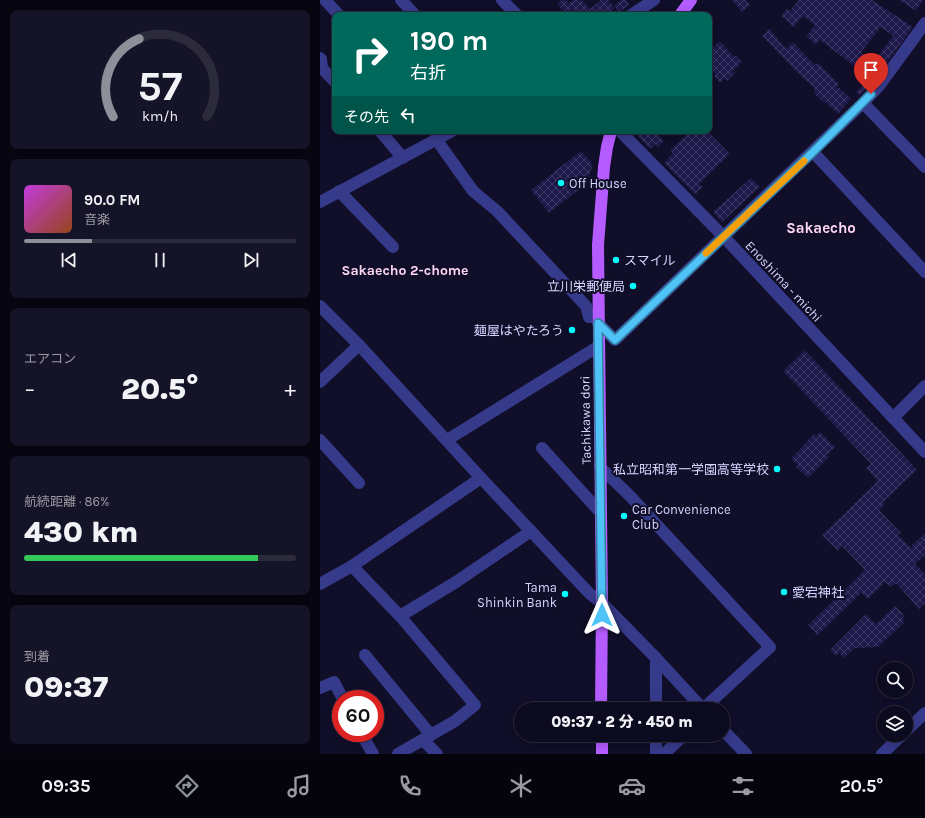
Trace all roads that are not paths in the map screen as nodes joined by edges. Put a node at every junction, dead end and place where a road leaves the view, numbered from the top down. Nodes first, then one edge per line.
1 (401, 0) edge
2 (502, 0) edge
3 (654, 0) edge
4 (691, 0) edge
5 (330, 2) edge
6 (337, 12) edge
7 (412, 12) edge
8 (514, 12) edge
9 (636, 12) edge
10 (682, 12) edge
11 (925, 23) edge
12 (921, 36) edge
13 (320, 58) edge
14 (332, 79) edge
15 (863, 103) junction
16 (383, 134) edge
17 (446, 134) edge
18 (610, 134) edge
19 (623, 134) edge
20 (436, 140) junction
21 (813, 152) junction
22 (403, 158) junction
23 (925, 167) edge
24 (339, 191) junction
25 (320, 202) edge
26 (724, 237) junction
27 (393, 247) dead end
28 (925, 272) edge
29 (320, 306) edge
30 (598, 320) junction
31 (359, 345) junction
32 (598, 346) junction
33 (320, 382) edge
34 (925, 386) edge
35 (893, 418) junction
36 (320, 440) edge
37 (447, 440) junction
38 (542, 448) dead end
39 (925, 452) edge
40 (600, 467) junction
41 (481, 478) junction
42 (359, 483) dead end
43 (600, 512) junction
44 (531, 531) junction
45 (352, 566) junction
46 (320, 584) edge
47 (602, 603) junction
48 (400, 616) junction
49 (365, 655) dead end
50 (656, 658) junction
51 (320, 688) edge
52 (338, 690) edge
53 (601, 702) edge
54 (656, 702) edge
55 (697, 702) edge
56 (711, 702) edge
57 (925, 713) edge
58 (913, 724) edge
59 (427, 737) junction
60 (730, 737) edge
61 (366, 742) edge
62 (602, 742) edge
63 (656, 742) edge
64 (677, 742) edge
65 (895, 742) edge
66 (373, 754) edge
67 (398, 754) edge
68 (437, 754) edge
69 (602, 754) edge
70 (656, 754) edge
71 (664, 754) edge
72 (746, 754) edge
73 (882, 754) edge

1 - 7 street
2 - 8 street
3 - 9 street
4 - 10 main road
5 - 6 street
11 - 12 street
12 - 15 street
13 - 14 street
15 - 21 street
15 - 23 street
16 - 22 street
17 - 20 street
18 - 30 main road, Tachikawa dori
19 - 26 street, Enoshima - michi
20 - 22 street
20 - 30 street
21 - 26 street
21 - 28 street
22 - 24 street
24 - 25 street
24 - 27 street
26 - 30 street
26 - 35 street, Enoshima - michi
29 - 31 street
30 - 32 main road, Tachikawa dori
31 - 33 street
31 - 37 street
32 - 37 street
32 - 40 main road, Tachikawa dori
34 - 35 street
35 - 39 street, Enoshima - michi
36 - 42 street
37 - 41 street
38 - 43 street
40 - 43 main road, Tachikawa dori
40 - 56 street
41 - 44 street
41 - 45 street
43 - 47 main road, Tachikawa dori
44 - 47 street
44 - 48 street
45 - 46 street
45 - 48 street
47 - 50 street
47 - 53 main road, Tachikawa dori
48 - 59 street
49 - 59 street
50 - 54 street
50 - 55 street
51 - 52 street
57 - 58 street
59 - 67 street
59 - 68 street
60 - 72 street
61 - 66 street
62 - 69 main road
63 - 70 street
64 - 71 street
65 - 73 street

